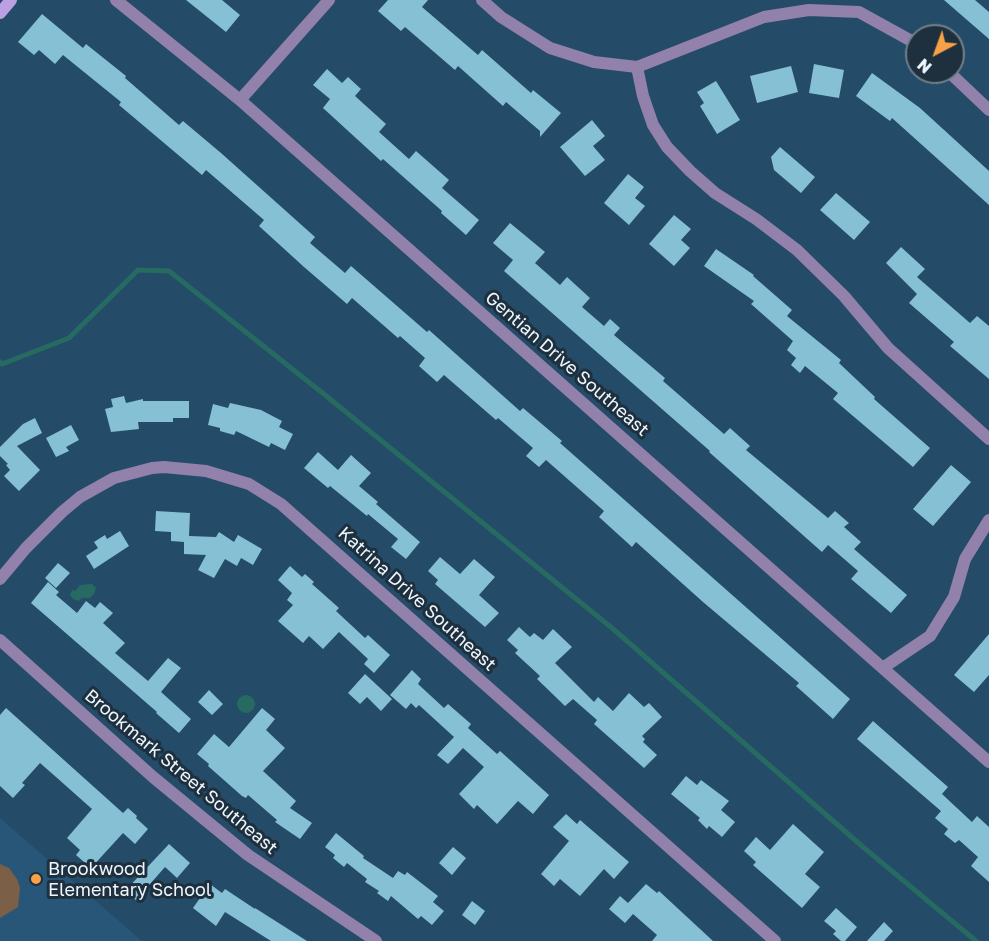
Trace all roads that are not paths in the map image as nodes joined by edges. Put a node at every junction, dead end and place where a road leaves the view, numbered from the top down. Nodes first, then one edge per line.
1 (11, 0) edge
2 (116, 0) edge
3 (329, 0) edge
4 (482, 0) edge
5 (0, 13) edge
6 (905, 37) edge
7 (638, 67) junction
8 (962, 84) edge
9 (240, 100) junction
10 (989, 110) edge
11 (989, 439) edge
12 (989, 520) edge
13 (0, 579) edge
14 (0, 640) edge
15 (884, 667) junction
16 (989, 762) edge
17 (376, 941) edge
18 (775, 941) edge

1 - 5 main road
2 - 9 street, Gentian Drive Southeast
3 - 9 street
4 - 7 street
6 - 7 street
7 - 11 street
8 - 10 street
9 - 15 street, Gentian Drive Southeast
12 - 15 street
13 - 18 street, Katrina Drive Southeast
14 - 17 street, Brookmark Street Southeast
15 - 16 street, Gentian Drive Southeast

